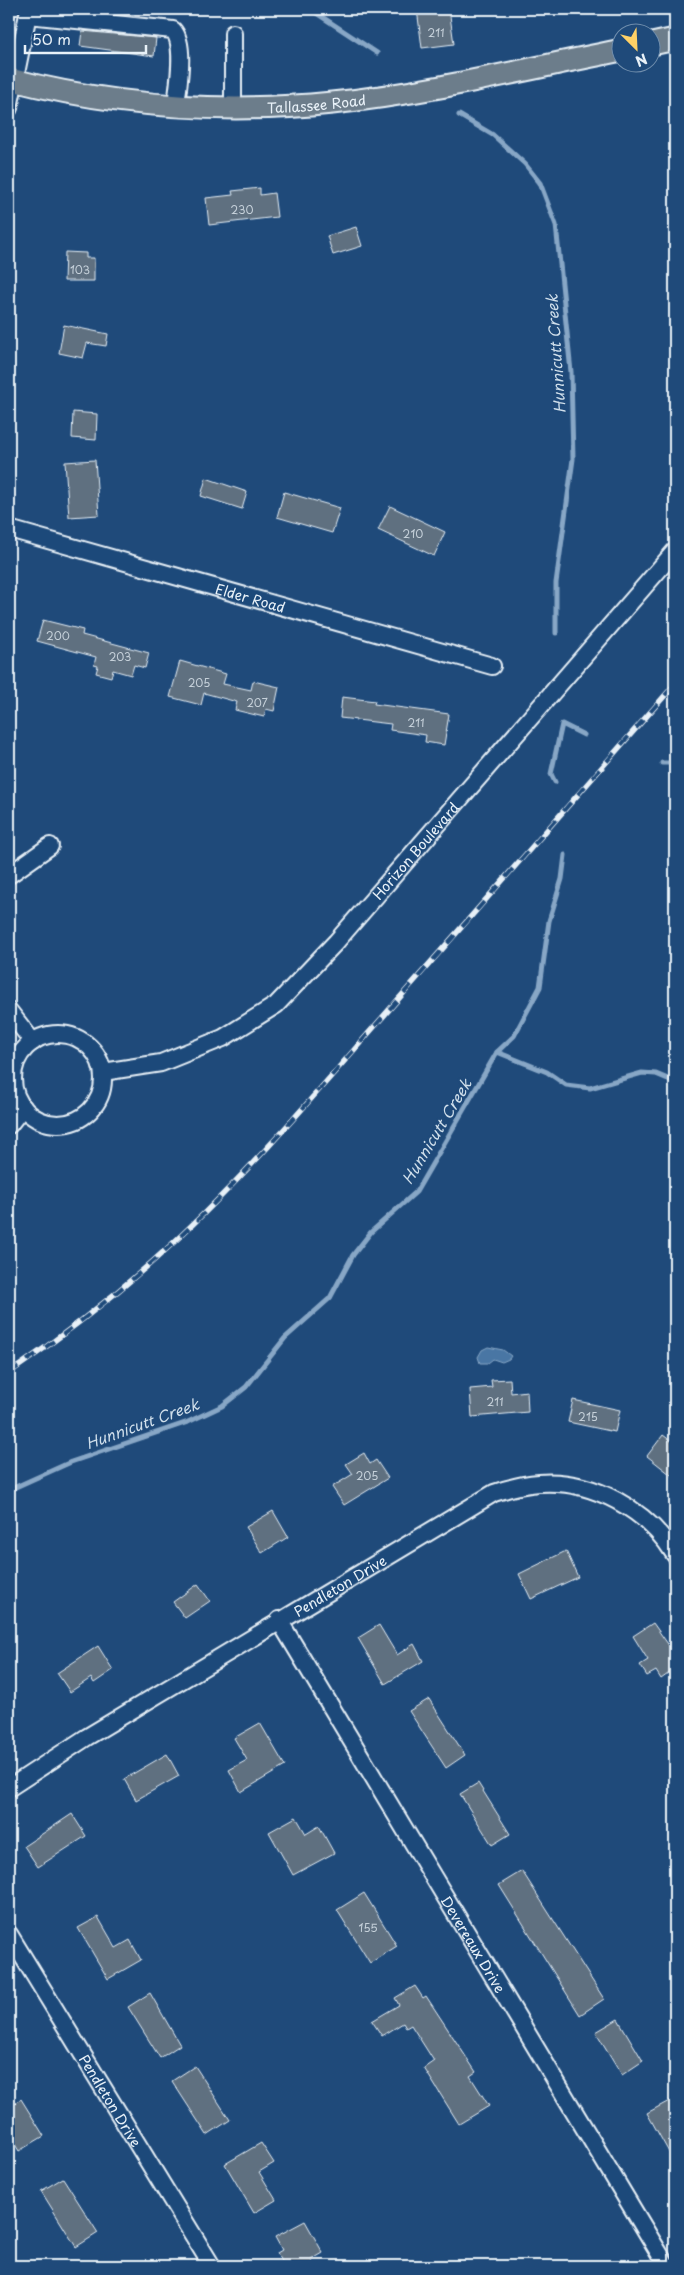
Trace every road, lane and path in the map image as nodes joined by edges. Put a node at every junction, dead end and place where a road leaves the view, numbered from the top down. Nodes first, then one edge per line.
1 (28, 12) edge
2 (233, 33) dead end
3 (675, 39) edge
4 (662, 42) edge
5 (612, 52) edge
6 (11, 80) edge
7 (176, 105) junction
8 (9, 108) edge
9 (233, 108) junction
10 (9, 529) edge
11 (675, 551) edge
12 (492, 666) dead end
13 (50, 846) dead end
14 (9, 875) edge
15 (9, 1011) edge
16 (33, 1042) junction
17 (103, 1072) junction
18 (23, 1108) junction
19 (9, 1125) edge
20 (675, 1555) edge
21 (279, 1620) junction
22 (9, 1788) edge
23 (9, 1934) edge
24 (212, 2266) edge
25 (667, 2266) edge

1 - 6 street
1 - 7 street
2 - 9 street
3 - 4 main road
5 - 9 main road, Tallassee Road
6 - 7 main road, Tallassee Road
6 - 8 street
7 - 9 main road, Tallassee Road
10 - 12 street, Elder Road
11 - 17 street, Horizon Boulevard
13 - 14 street
15 - 16 street
16 - 17 street
16 - 18 street
17 - 18 street
18 - 19 street
20 - 21 street, Pendleton Drive
21 - 22 street, Pendleton Drive
21 - 25 street, Devereaux Drive
23 - 24 street, Pendleton Drive

